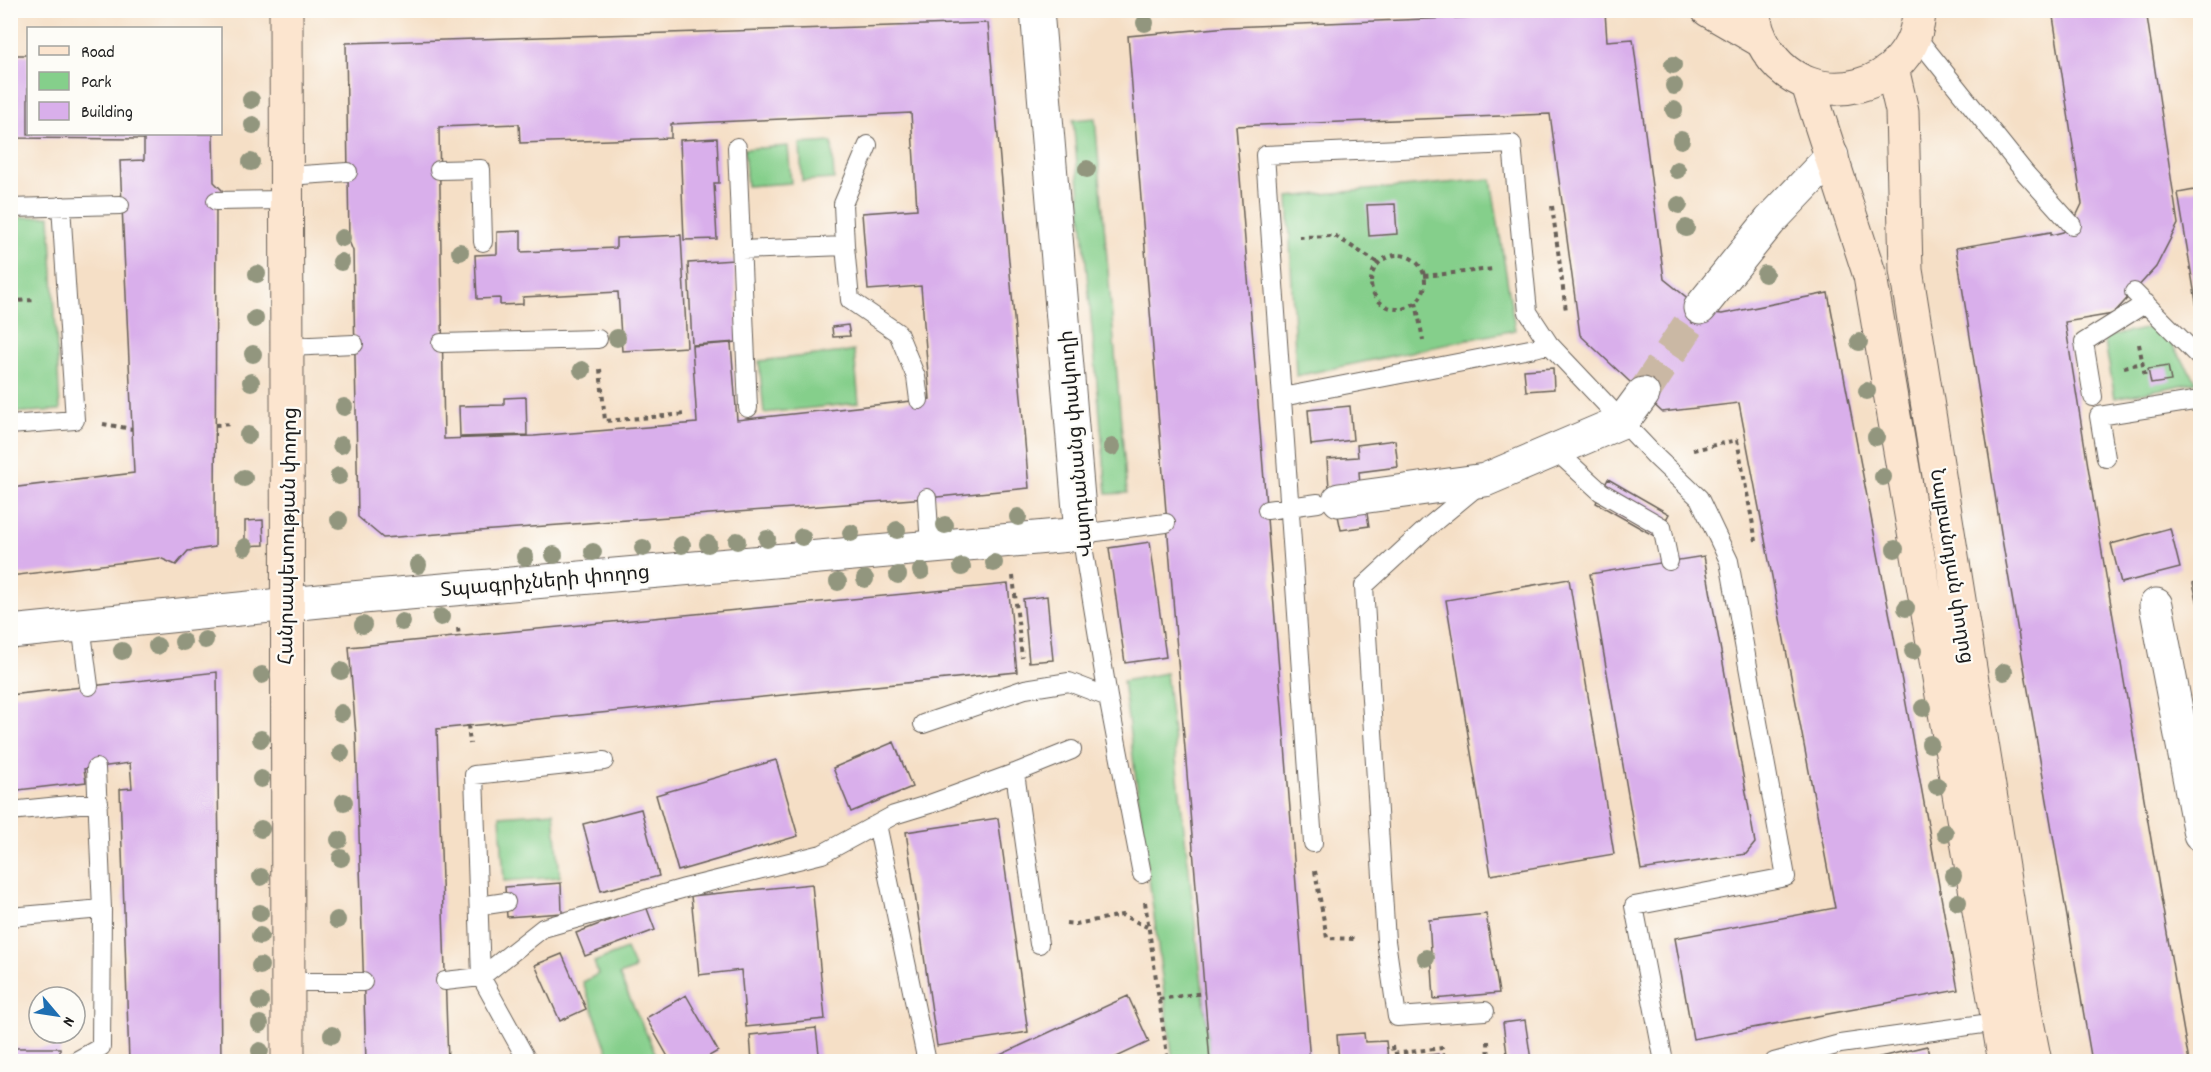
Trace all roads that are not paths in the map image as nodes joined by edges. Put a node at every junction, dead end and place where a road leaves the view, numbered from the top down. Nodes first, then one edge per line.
1 (286, 10) edge
2 (1037, 10) edge
3 (1708, 10) edge
4 (1916, 22) edge
5 (1757, 25) edge
6 (1892, 68) junction
7 (1808, 85) junction
8 (867, 145) dead end
9 (737, 147) dead end
10 (1832, 156) junction
11 (440, 170) dead end
12 (348, 172) dead end
13 (287, 188) junction
14 (216, 201) dead end
15 (120, 205) dead end
16 (62, 206) junction
17 (10, 208) edge
18 (2072, 225) dead end
19 (483, 242) dead end
20 (845, 246) junction
21 (741, 250) junction
22 (1700, 308) tunnel mouth
23 (598, 339) road end
24 (441, 343) dead end
25 (354, 344) dead end
26 (1549, 344) junction
27 (289, 347) junction
28 (2200, 358) edge
29 (1643, 394) tunnel mouth
30 (1282, 397) junction
31 (2093, 397) dead end
32 (919, 400) dead end
33 (2200, 400) edge
34 (748, 408) dead end
35 (1623, 421) junction
36 (10, 425) edge
37 (1555, 450) junction
38 (2106, 458) dead end
39 (1485, 480) junction
40 (927, 498) dead end
41 (1328, 501) joint
42 (1288, 506) junction
43 (1267, 510) dead end
44 (1166, 523) dead end
45 (1081, 534) junction
46 (930, 546) junction
47 (1669, 561) dead end
48 (288, 604) junction
49 (2156, 605) dead end
50 (81, 625) junction
51 (10, 632) edge
52 (89, 686) dead end
53 (1108, 696) junction
54 (923, 724) dead end
55 (1072, 750) dead end
56 (604, 761) dead end
57 (96, 768) dead end
58 (1015, 773) junction
59 (99, 801) junction
60 (10, 811) edge
61 (877, 824) junction
62 (2200, 834) edge
63 (1313, 843) dead end
64 (1142, 874) dead end
65 (506, 902) dead end
66 (479, 906) junction
67 (102, 909) junction
68 (10, 917) edge
69 (1039, 944) dead end
70 (481, 977) junction
71 (445, 981) dead end
72 (287, 982) junction
73 (363, 982) dead end
74 (1485, 1011) dead end
75 (1997, 1022) junction
76 (1822, 1055) edge
77 (74, 1062) edge
78 (288, 1062) edge
79 (528, 1062) edge
80 (927, 1062) edge
81 (1664, 1062) edge
82 (1774, 1062) edge
83 (2005, 1062) edge
84 (2035, 1062) edge

1 - 13 main road, Հանրապետության փողոց
2 - 45 street, Վարդանանց փակուղի
3 - 5 main road
4 - 6 main road
4 - 18 lane
5 - 7 main road
6 - 7 main road
6 - 84 main road, Նալբանդյան փողոց
7 - 10 main road, Նալբանդյան փողոց
8 - 20 lane
9 - 21 lane
10 - 22 street
10 - 75 main road, Նալբանդյան փողոց
11 - 19 lane
12 - 13 lane
13 - 14 lane
13 - 27 main road, Հանրապետության փողոց
15 - 16 lane
16 - 17 lane
16 - 36 lane
20 - 21 lane
20 - 32 lane
21 - 34 lane
23 - 24 lane
25 - 27 lane
26 - 30 lane
26 - 30 lane
26 - 35 lane
27 - 48 main road, Հանրապետության փողոց
28 - 31 lane
29 - 35 street
30 - 42 lane
33 - 38 lane
35 - 37 street
35 - 81 lane
37 - 39 street
37 - 47 lane
39 - 41 street
39 - 74 lane
40 - 46 lane
41 - 42 lane
42 - 43 lane
42 - 63 lane
44 - 45 lane
45 - 46 street, Տպագրիչների փողոց
45 - 53 lane, Վարդանանց փակուղի
46 - 48 street, Տպագրիչների փողոց
48 - 50 street, Տպագրիչների փողոց
48 - 72 main road, Հանրապետության փողոց
49 - 62 street
50 - 51 street, Տպագրիչների փողոց
50 - 52 lane
53 - 54 lane
53 - 64 lane, Վարդանանց փակուղի
55 - 58 lane
56 - 66 lane
57 - 59 lane
58 - 61 lane
58 - 69 lane
59 - 60 lane
59 - 67 lane
61 - 70 lane
61 - 80 lane
65 - 66 lane
66 - 70 lane
67 - 68 lane
67 - 77 lane
70 - 71 lane
70 - 79 lane
72 - 73 lane
72 - 78 main road, Հանրապետության փողոց
75 - 76 lane
75 - 83 main road, Նալբանդյան փողոց
76 - 82 lane

